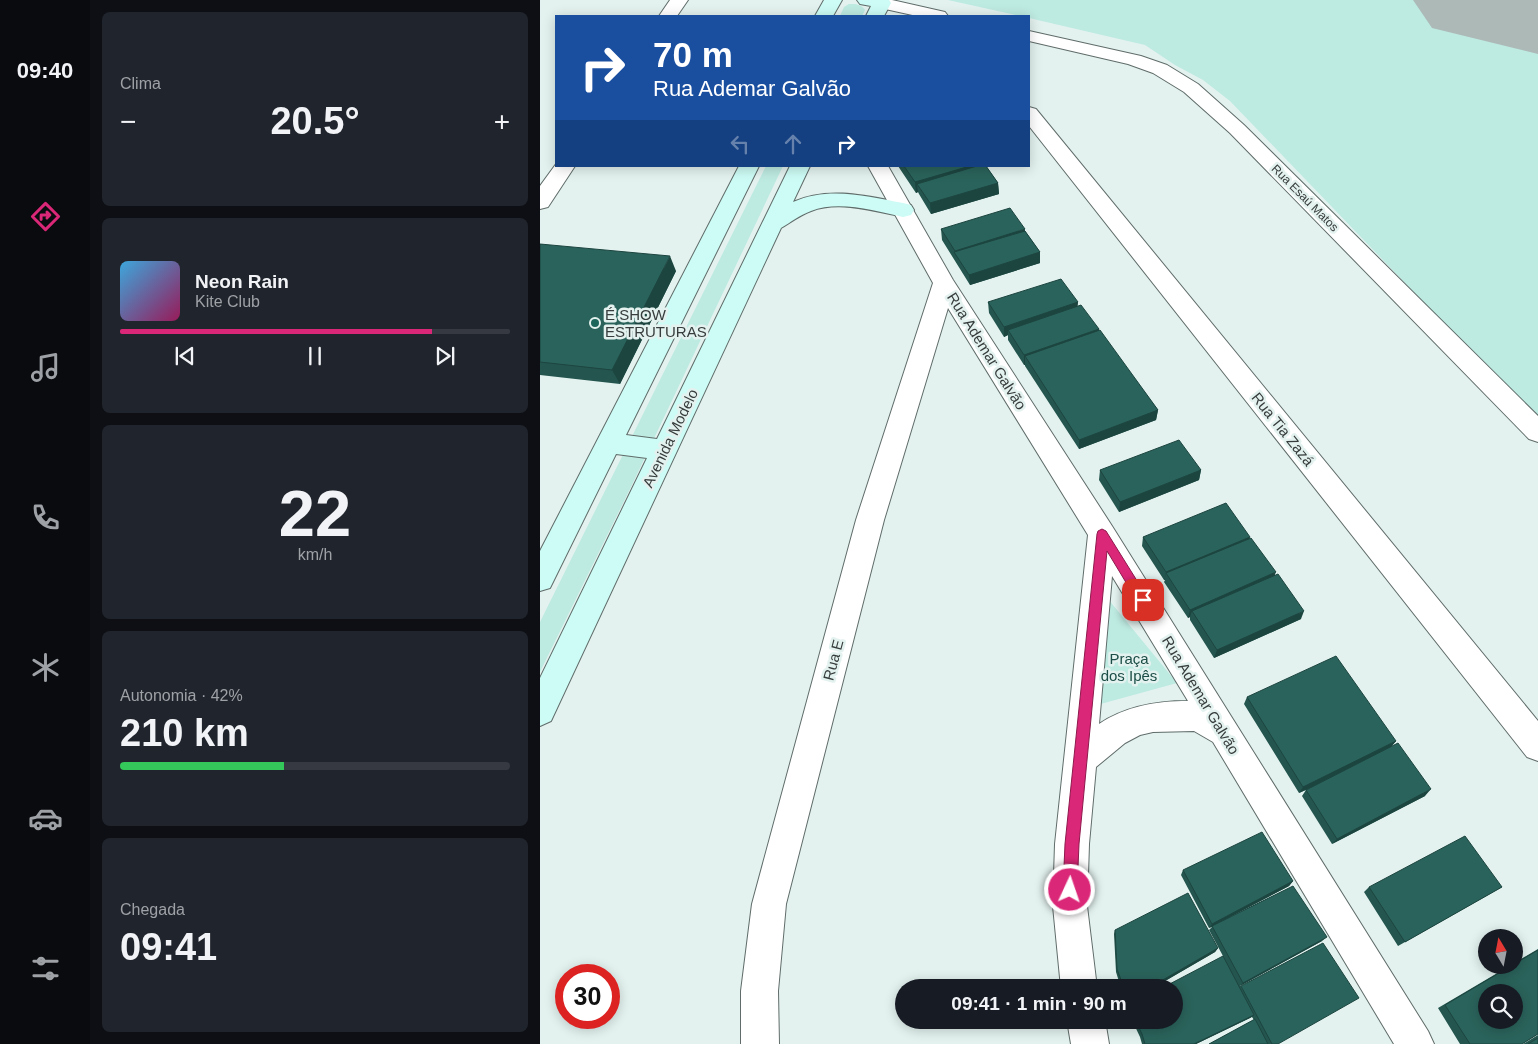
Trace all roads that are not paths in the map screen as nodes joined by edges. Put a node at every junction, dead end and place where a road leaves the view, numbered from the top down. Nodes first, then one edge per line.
1 (679, 0) edge
2 (833, 0) edge
3 (874, 7) edge
4 (669, 15) edge
5 (825, 15) edge
6 (932, 15) edge
7 (1030, 36) edge
8 (1030, 114) edge
9 (564, 167) edge
10 (748, 167) edge
11 (800, 167) edge
12 (879, 167) edge
13 (540, 202) edge
14 (903, 210) junction
15 (774, 223) junction
16 (944, 283) junction
17 (1538, 432) edge
18 (609, 443) junction
19 (664, 450) junction
20 (1102, 534) junction
21 (540, 578) edge
22 (540, 711) edge
23 (1224, 732) junction
24 (1538, 746) edge
25 (1080, 760) junction
26 (1079, 979) edge
27 (1088, 1029) edge
28 (760, 1044) edge
29 (1090, 1044) edge
30 (1415, 1044) edge

1 - 4 street
2 - 5 main road
3 - 6 street
7 - 17 street, Rua Esaú Matos
8 - 24 street, Rua Tia Zazá
9 - 13 street
10 - 18 main road
11 - 15 main road, Avenida Modelo
12 - 14 street, Rua Ademar Galvão
14 - 15 main road
14 - 16 street, Rua Ademar Galvão
15 - 19 main road, Avenida Modelo
16 - 20 street, Rua Ademar Galvão
16 - 28 street, Rua E
18 - 19 main road
18 - 21 main road
19 - 22 main road, Avenida Modelo
20 - 23 street, Rua Ademar Galvão
20 - 25 street
23 - 25 street
23 - 30 street, Rua Ademar Galvão
25 - 26 street
27 - 29 street

